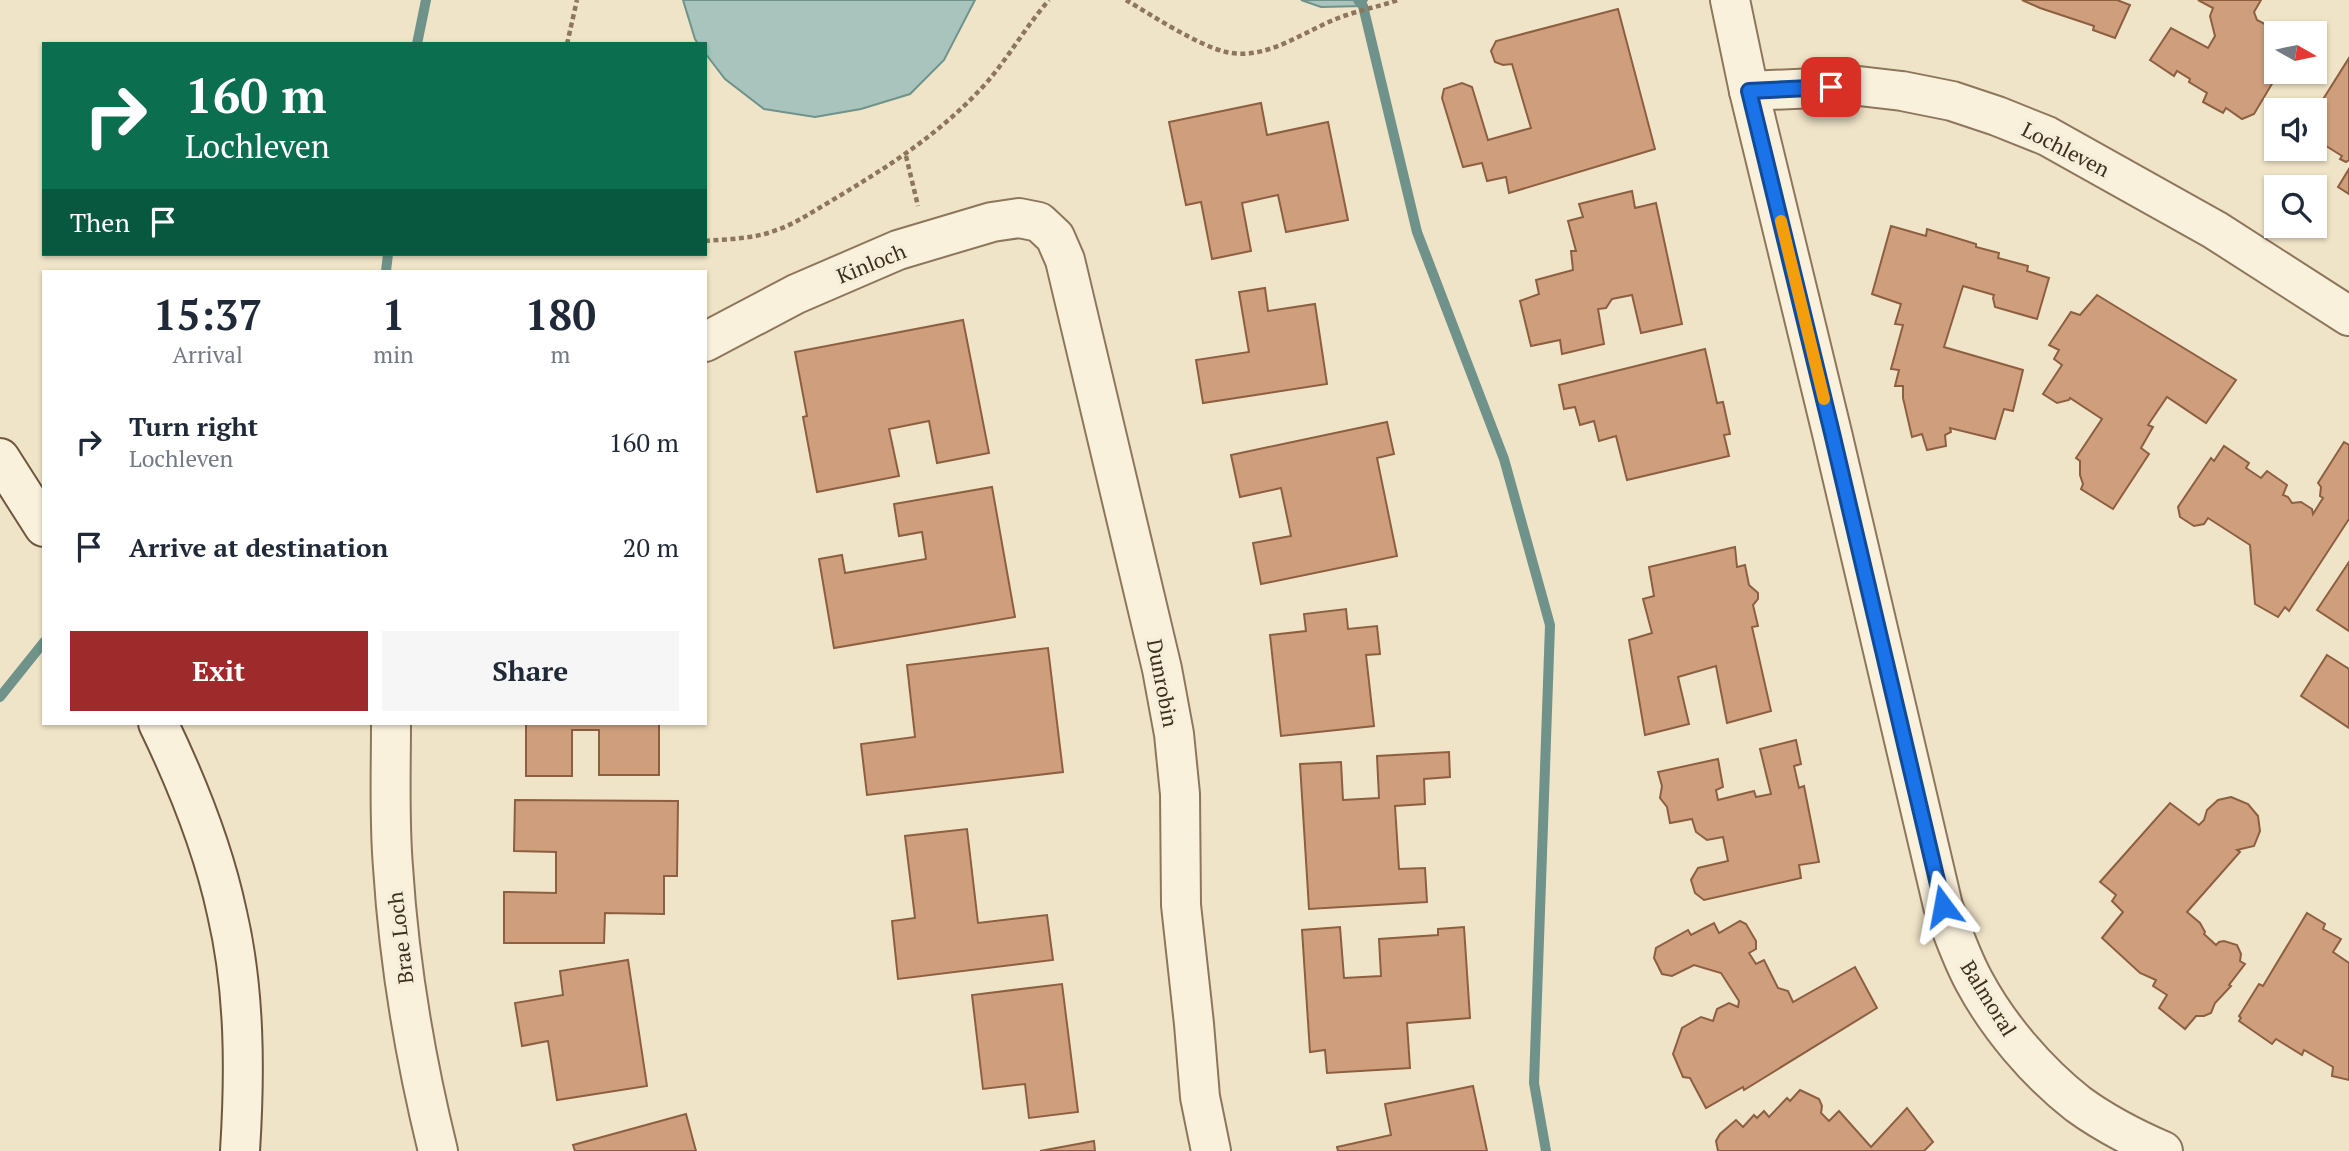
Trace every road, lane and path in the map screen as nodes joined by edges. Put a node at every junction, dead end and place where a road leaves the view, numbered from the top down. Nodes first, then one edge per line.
1 (577, 0) edge
2 (1049, 0) edge
3 (1126, 0) edge
4 (1398, 0) edge
5 (1730, 0) edge
6 (567, 42) edge
7 (1749, 91) junction
8 (906, 156) junction
9 (1046, 228) joint
10 (707, 241) edge
11 (926, 242) junction
12 (2349, 316) edge
13 (707, 341) edge
14 (0, 458) edge
15 (42, 524) edge
16 (159, 725) edge
17 (391, 725) edge
18 (240, 1151) edge
19 (438, 1151) edge
20 (1211, 1151) edge
21 (2163, 1151) edge

1 - 6 path
2 - 8 path
3 - 4 path
5 - 7 street, Balmoral
7 - 12 street, Lochleven
7 - 21 street, Balmoral
8 - 10 path
8 - 11 path
9 - 11 street, Kinloch
9 - 20 street, Dunrobin
11 - 13 street, Kinloch
14 - 15 street
16 - 18 street
17 - 19 street, Brae Loch

